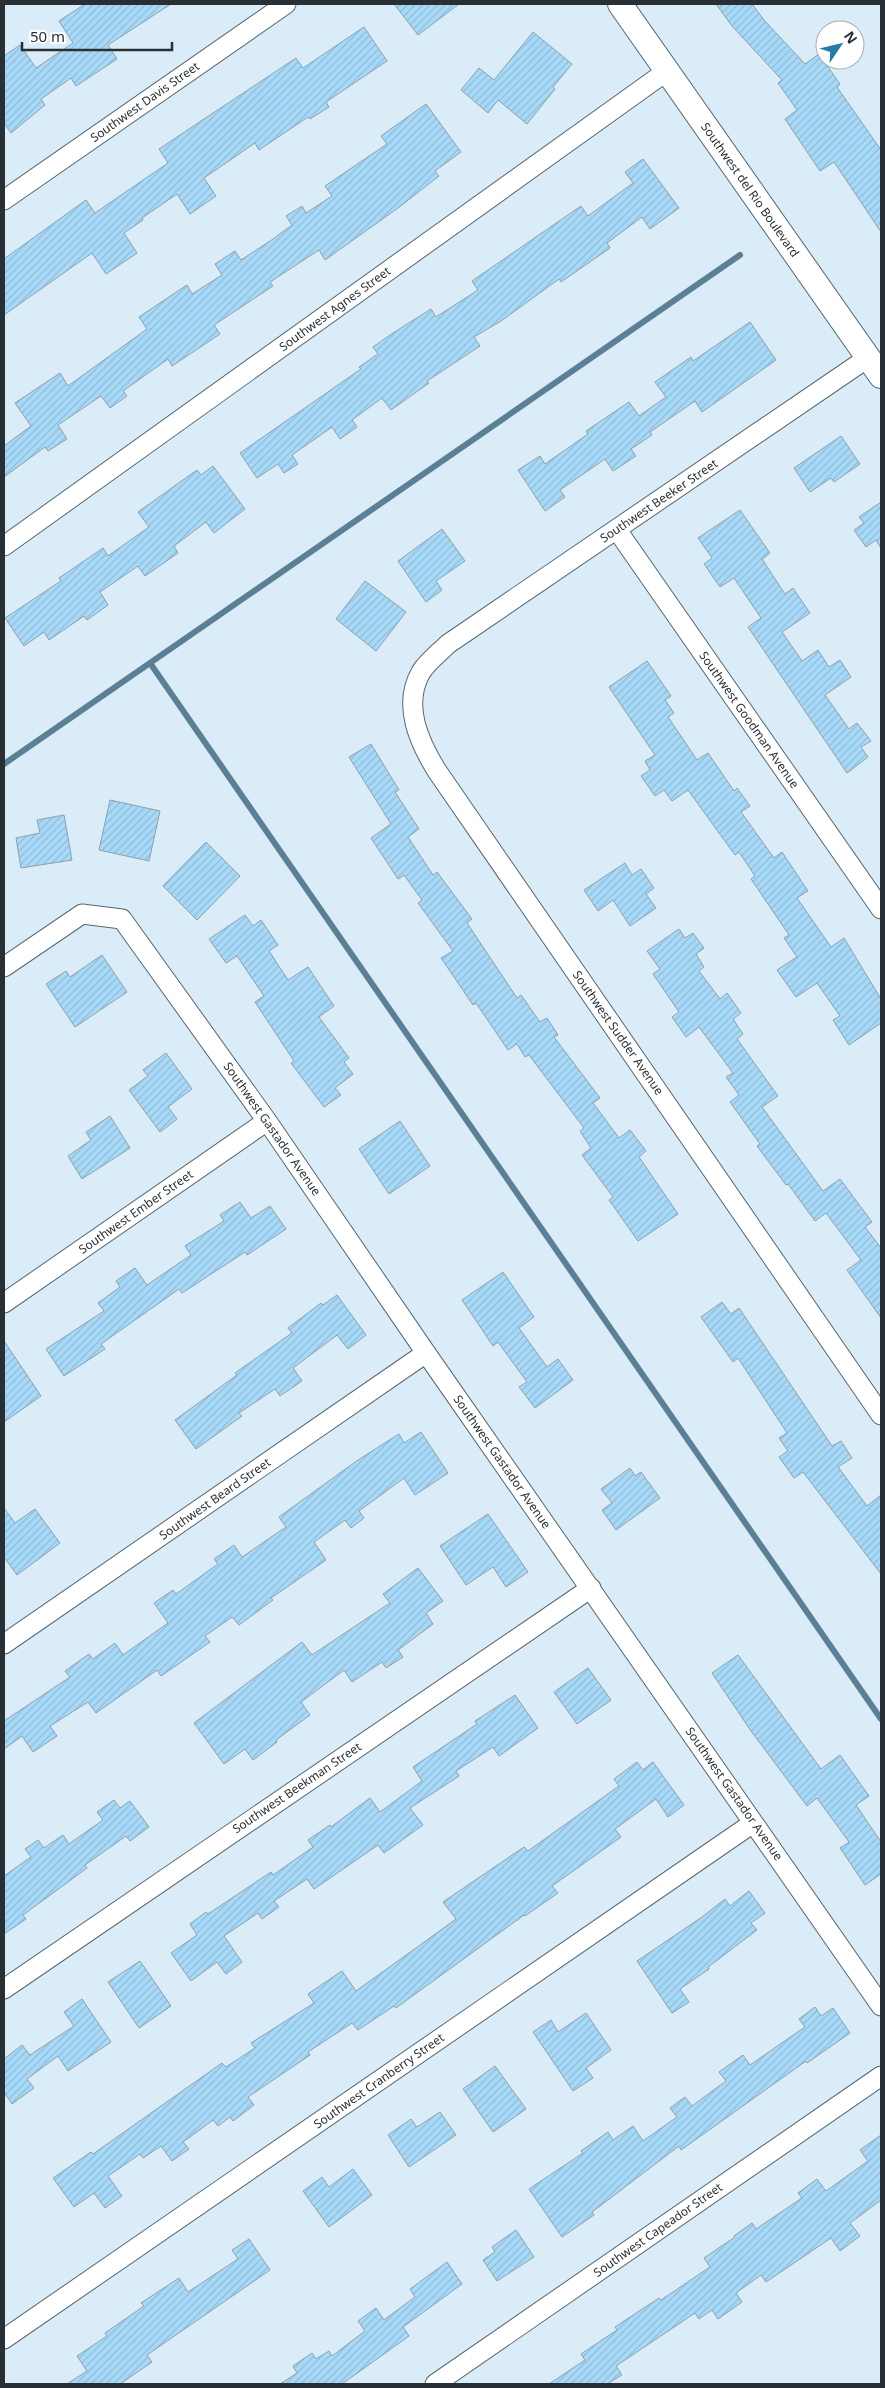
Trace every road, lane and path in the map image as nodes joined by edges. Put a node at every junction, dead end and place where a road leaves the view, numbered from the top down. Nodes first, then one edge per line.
1 (286, 4) edge
2 (620, 4) edge
3 (667, 71) junction
4 (4, 200) edge
5 (875, 366) edge
6 (617, 530) junction
7 (4, 546) edge
8 (448, 644) joint
9 (881, 909) edge
10 (4, 967) edge
11 (267, 1121) junction
12 (4, 1303) edge
13 (426, 1353) junction
14 (881, 1415) edge
15 (591, 1588) junction
16 (4, 1644) edge
17 (753, 1823) junction
18 (4, 1989) edge
19 (881, 2006) edge
20 (881, 2076) edge
21 (4, 2340) edge
22 (435, 2384) edge

1 - 4 street, Southwest Davis Street
2 - 3 street, Southwest del Rio Boulevard
3 - 5 street, Southwest del Rio Boulevard
3 - 7 street, Southwest Agnes Street
5 - 6 street, Southwest Beeker Street
6 - 8 street, Southwest Beeker Street
6 - 9 street, Southwest Goodman Avenue
8 - 14 street, Southwest Sudder Avenue
10 - 11 street, Southwest Gastador Avenue
11 - 12 street, Southwest Ember Street
11 - 13 street, Southwest Gastador Avenue
13 - 15 street, Southwest Gastador Avenue
13 - 16 street, Southwest Beard Street
15 - 17 street, Southwest Gastador Avenue
15 - 18 street, Southwest Beekman Street
17 - 19 street, Southwest Gastador Avenue
17 - 21 street, Southwest Cranberry Street
20 - 22 street, Southwest Capeador Street

